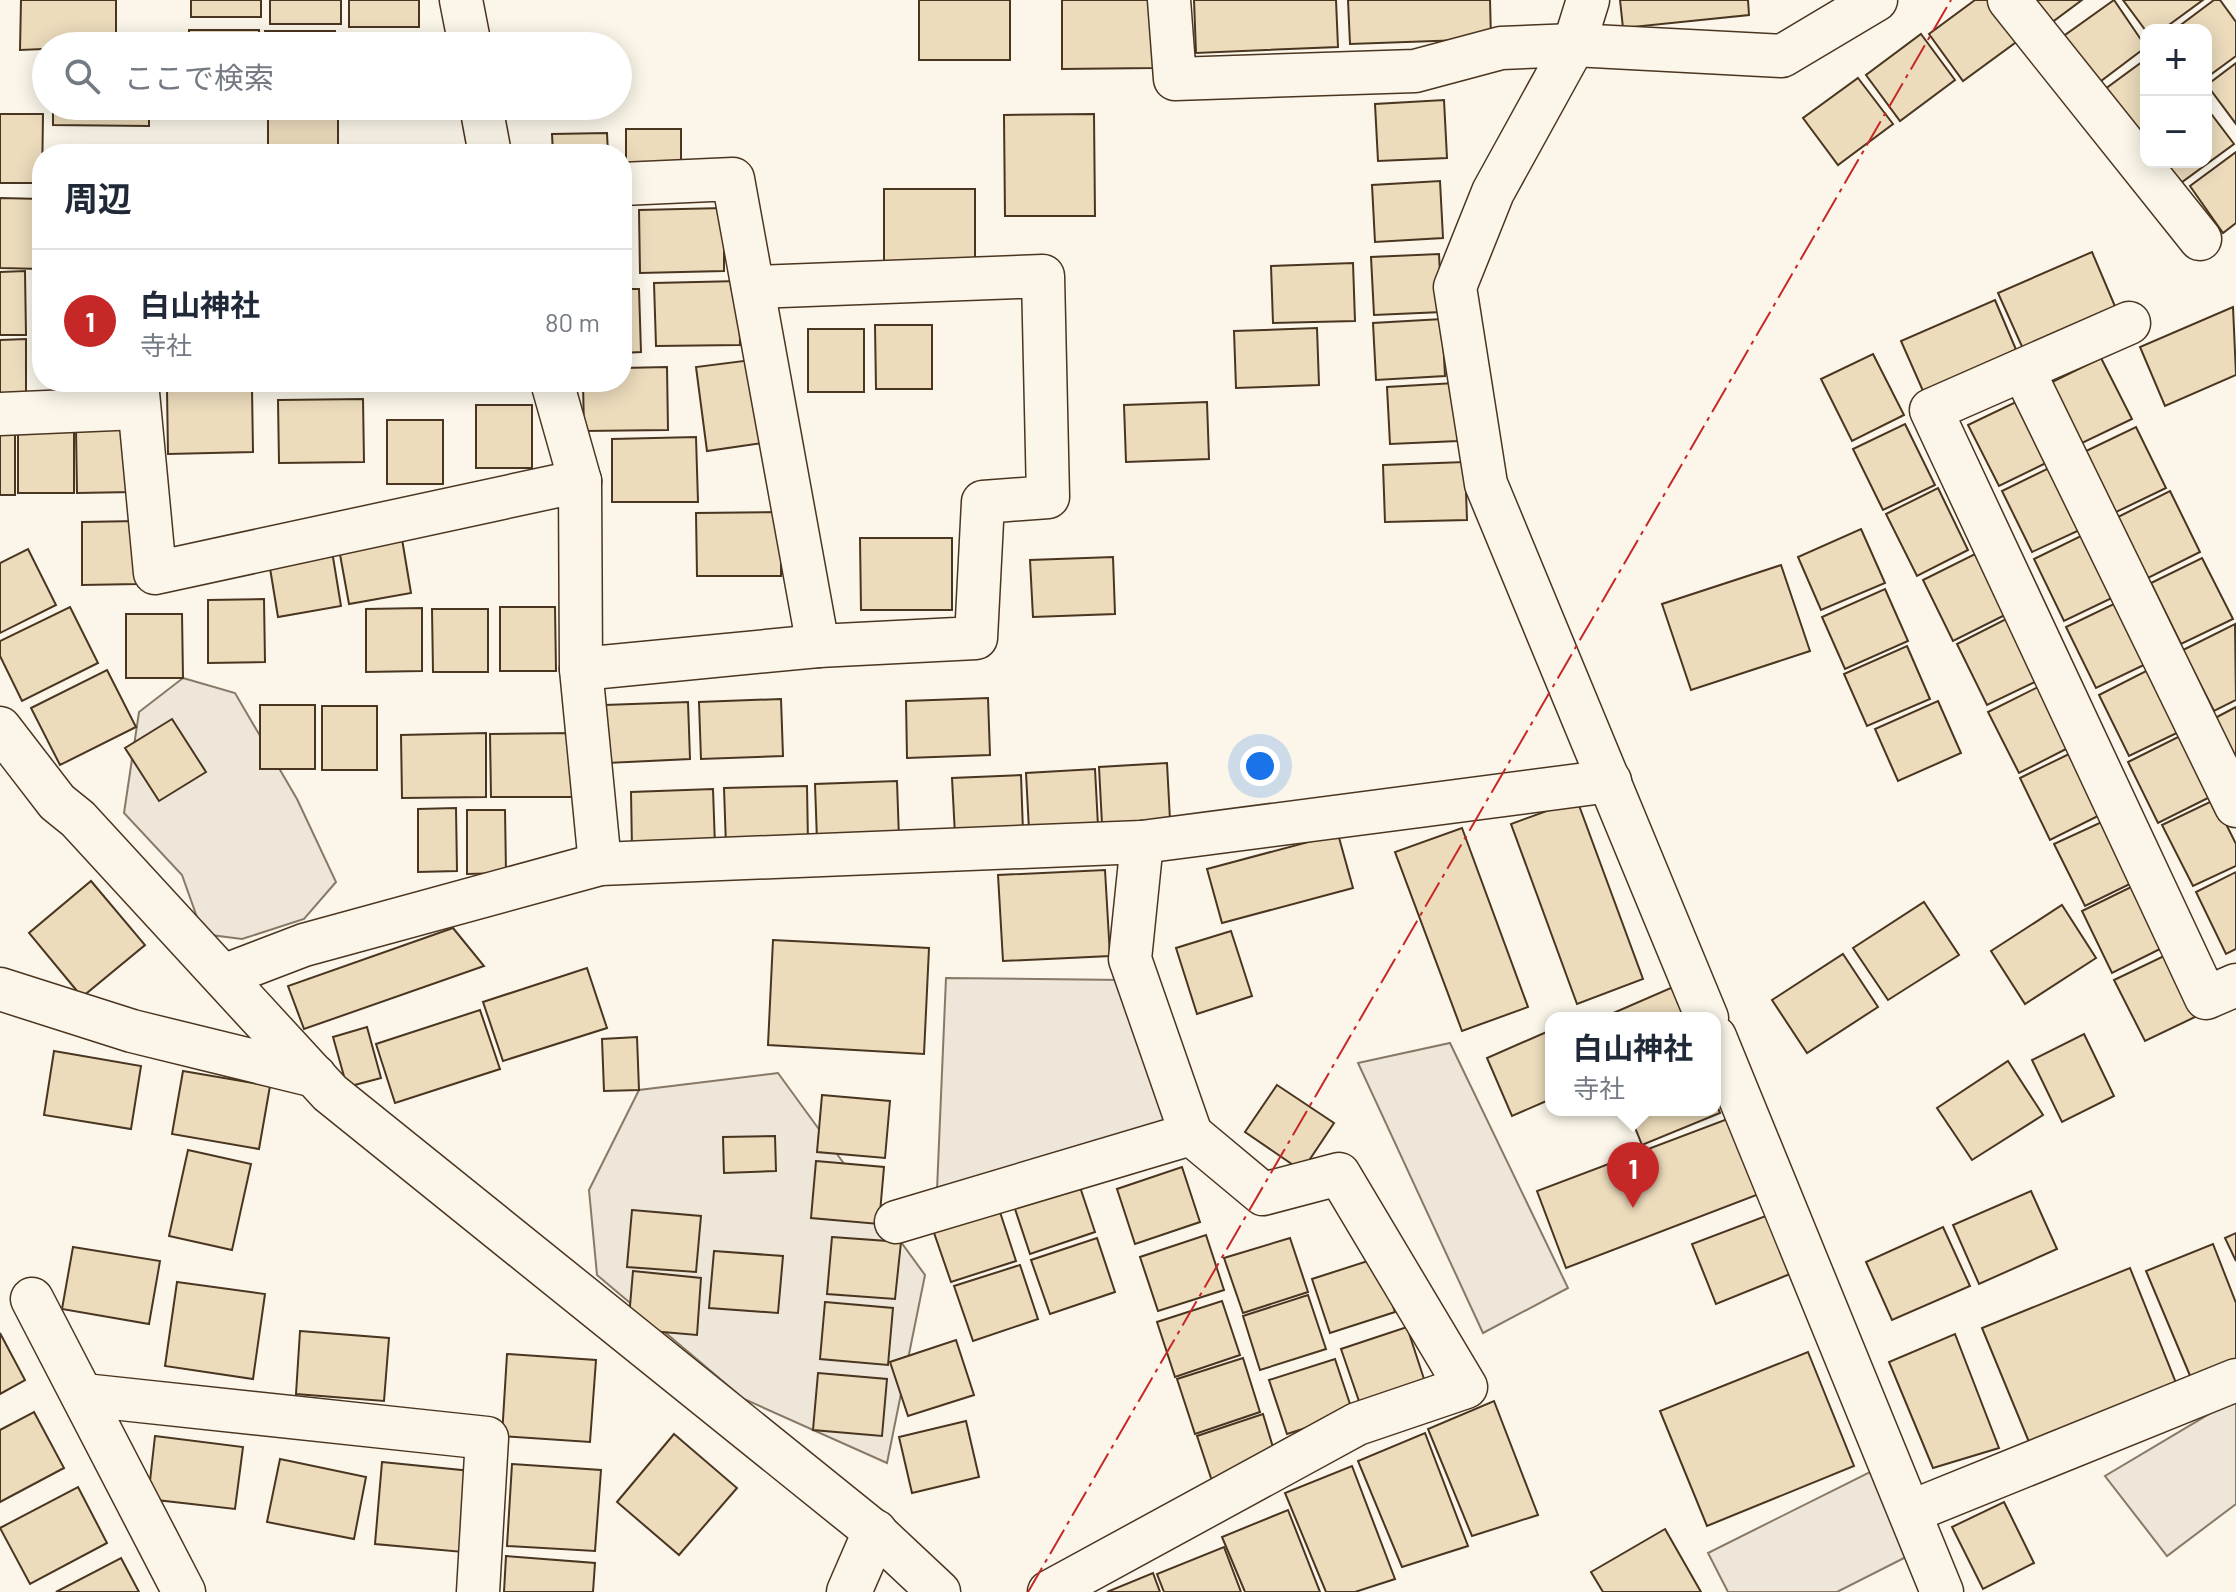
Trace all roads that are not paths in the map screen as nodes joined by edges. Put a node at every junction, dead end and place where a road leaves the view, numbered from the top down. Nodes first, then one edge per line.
1 (461, 0) edge
2 (1169, 0) edge
3 (1588, 0) edge
4 (1876, 0) edge
5 (2009, 0) edge
6 (467, 32) edge
7 (1574, 45) junction
8 (484, 120) edge
9 (488, 144) edge
10 (632, 184) edge
11 (2200, 239) dead end
12 (753, 287) junction
13 (2129, 323) dead end
14 (2023, 370) junction
15 (555, 392) edge
16 (138, 395) edge
17 (0, 414) edge
18 (580, 481) junction
19 (818, 646) junction
20 (581, 669) junction
21 (0, 728) edge
22 (1610, 781) junction
23 (2236, 806) edge
24 (1142, 842) junction
25 (600, 864) junction
26 (223, 976) junction
27 (2236, 985) edge
28 (0, 989) edge
29 (1705, 1012) edge
30 (1721, 1052) edge
31 (315, 1076) junction
32 (1191, 1134) junction
33 (896, 1222) dead end
34 (32, 1299) dead end
35 (2236, 1380) edge
36 (84, 1395) junction
37 (1910, 1512) junction
38 (875, 1532) junction
39 (184, 1592) edge
40 (478, 1592) edge
41 (849, 1592) edge
42 (939, 1592) edge
43 (1049, 1592) edge
44 (1942, 1592) edge

1 - 6 street
2 - 7 street
3 - 7 street
4 - 7 street
5 - 11 street
7 - 22 street
8 - 9 street
10 - 12 street
12 - 19 street
12 - 19 street
13 - 14 street
14 - 23 street
14 - 27 street
15 - 18 street
16 - 17 street
16 - 18 street
18 - 20 street
19 - 20 street
20 - 25 street
21 - 26 street
22 - 24 street
22 - 29 street
24 - 25 street
24 - 32 street
25 - 26 street
26 - 31 street
28 - 31 street
30 - 37 street
31 - 38 street
32 - 33 street
32 - 43 street
34 - 36 street
35 - 37 street
36 - 39 street
36 - 40 street
37 - 44 street
38 - 41 street
38 - 42 street

